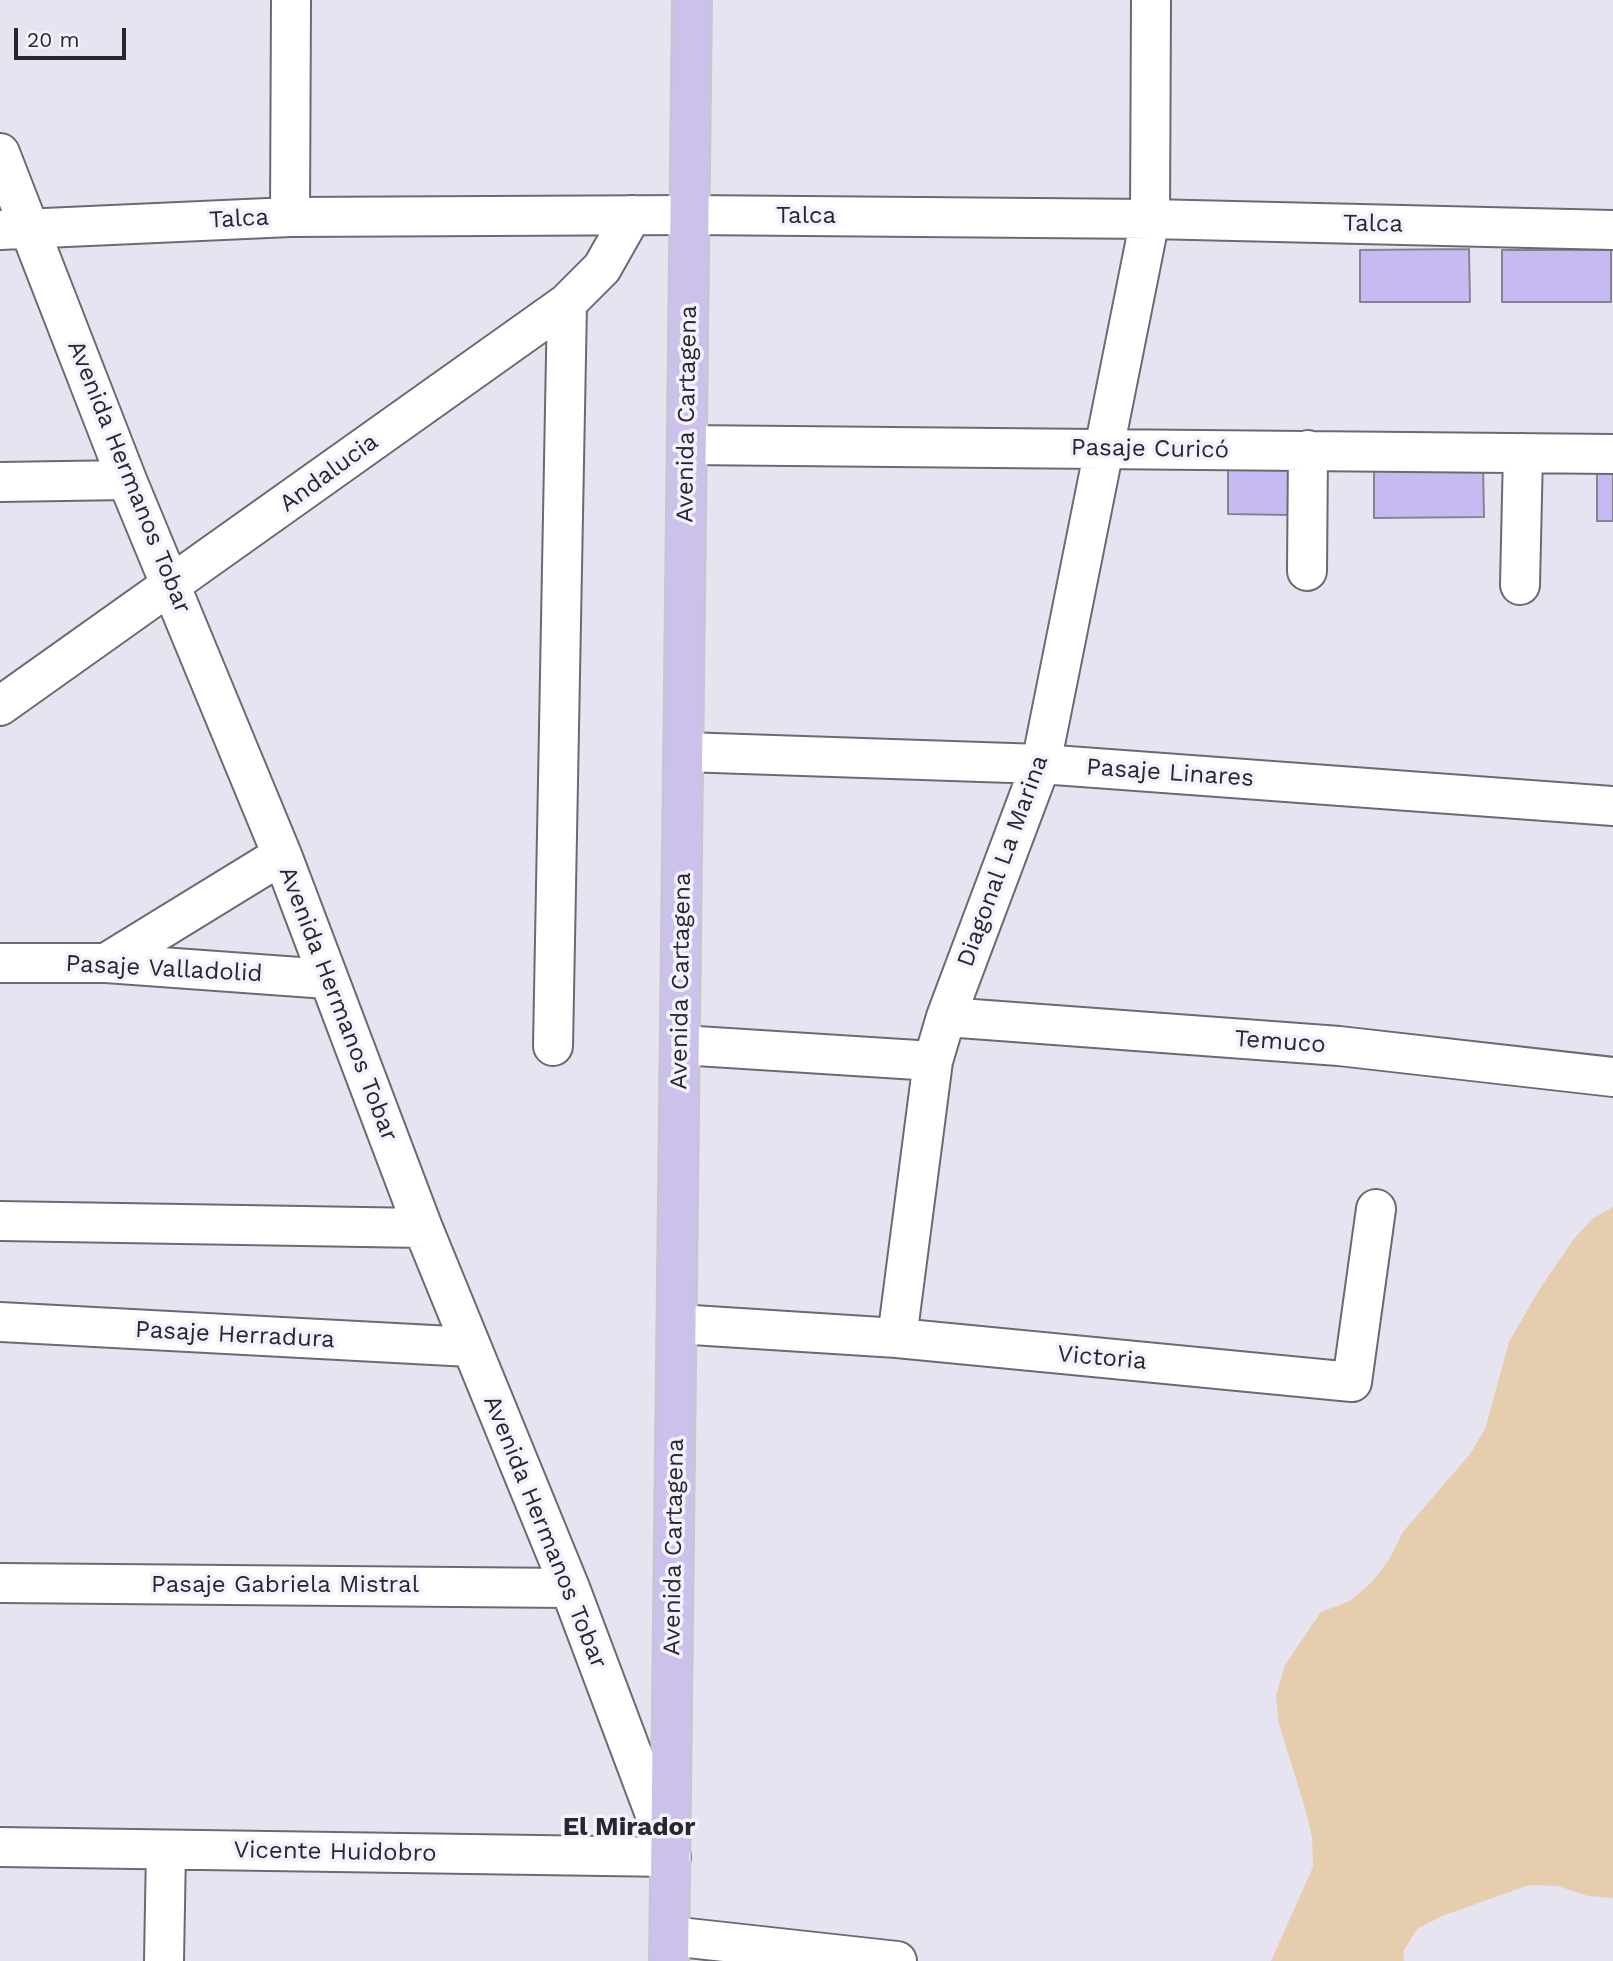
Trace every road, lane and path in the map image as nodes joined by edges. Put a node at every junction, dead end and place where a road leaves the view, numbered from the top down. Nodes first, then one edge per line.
1 (291, 0) edge
2 (692, 0) edge
3 (1152, 0) edge
4 (0, 153) edge
5 (632, 215) junction
6 (689, 215) junction
7 (290, 217) junction
8 (1150, 219) junction
9 (15, 230) edge
10 (1613, 230) edge
11 (567, 303) junction
12 (687, 445) junction
13 (1106, 448) junction
14 (1308, 450) junction
15 (1523, 453) junction
16 (1613, 454) edge
17 (127, 480) junction
18 (0, 482) edge
19 (1307, 571) dead end
20 (172, 585) junction
21 (1520, 585) dead end
22 (0, 706) edge
23 (684, 752) junction
24 (1041, 764) junction
25 (1613, 806) edge
26 (282, 855) junction
27 (0, 963) edge
28 (106, 963) junction
29 (327, 979) junction
30 (946, 1017) junction
31 (681, 1045) junction
32 (553, 1046) dead end
33 (933, 1060) junction
34 (1613, 1077) edge
35 (1376, 1209) dead end
36 (0, 1221) edge
37 (423, 1228) junction
38 (0, 1322) edge
39 (677, 1324) junction
40 (897, 1338) junction
41 (470, 1347) junction
42 (0, 1583) edge
43 (570, 1588) junction
44 (0, 1847) edge
45 (166, 1850) junction
46 (671, 1857) junction
47 (670, 1948) edge
48 (164, 1961) edge
49 (897, 1961) edge

1 - 7 street
2 - 6 main road, Avenida Cartagena
3 - 8 street, Diagonal La Marina
4 - 9 street, Avenida Hermanos Tobar
5 - 6 street, Talca
5 - 7 street, Talca
5 - 11 street, Andalucia
6 - 8 street, Talca
6 - 12 main road, Avenida Cartagena
7 - 9 street, Talca
8 - 10 street, Talca
8 - 13 street, Diagonal La Marina
9 - 17 street, Avenida Hermanos Tobar
11 - 20 street, Andalucia
11 - 32 street
12 - 13 street, Pasaje Curicó
12 - 23 main road, Avenida Cartagena
13 - 14 street, Pasaje Curicó
13 - 24 street, Diagonal La Marina
14 - 15 street, Pasaje Curicó
14 - 19 street
15 - 16 street, Pasaje Curicó
15 - 21 street
17 - 18 street
17 - 20 street, Avenida Hermanos Tobar
20 - 22 street, Andalucia
20 - 26 street, Avenida Hermanos Tobar
23 - 24 street, Pasaje Linares
23 - 31 main road, Avenida Cartagena
24 - 25 street, Pasaje Linares
24 - 30 street, Diagonal La Marina
26 - 28 street
26 - 29 street, Avenida Hermanos Tobar
27 - 28 street, Pasaje Valladolid
28 - 29 street, Pasaje Valladolid
29 - 37 street, Avenida Hermanos Tobar
30 - 33 street, Diagonal La Marina
30 - 34 street, Temuco
31 - 33 street
31 - 39 main road, Avenida Cartagena
33 - 40 street, Diagonal La Marina
35 - 40 street, Victoria
36 - 37 street
37 - 41 street, Avenida Hermanos Tobar
38 - 41 street, Pasaje Herradura
39 - 40 street, Victoria
39 - 46 main road, Avenida Cartagena
41 - 43 street, Avenida Hermanos Tobar
42 - 43 street, Pasaje Gabriela Mistral
43 - 46 street, Avenida Hermanos Tobar
44 - 45 street, Vicente Huidobro
45 - 46 street, Vicente Huidobro
45 - 48 street
46 - 47 main road, Avenida Cartagena
47 - 49 street

